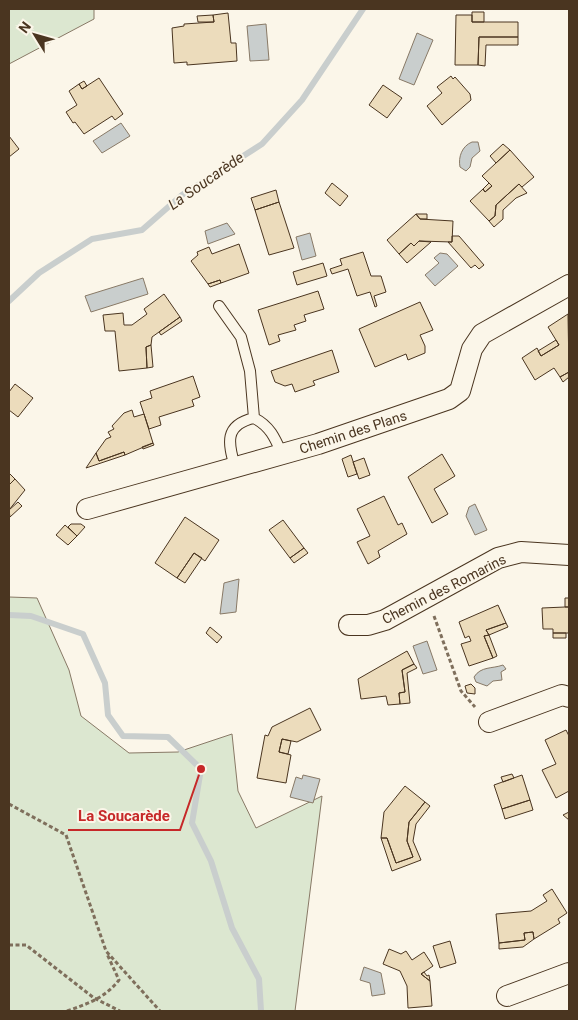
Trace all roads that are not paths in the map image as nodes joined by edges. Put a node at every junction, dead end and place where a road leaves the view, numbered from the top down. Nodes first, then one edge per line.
1 (569, 285) edge
2 (219, 306) dead end
3 (254, 418) junction
4 (282, 454) junction
5 (235, 467) junction
6 (87, 509) dead end
7 (569, 555) edge
8 (349, 625) dead end
9 (569, 697) edge
10 (489, 722) road end
11 (569, 973) edge
12 (508, 996) dead end

1 - 4 street, Chemin des Plans
2 - 3 lane
3 - 4 lane
3 - 5 lane
4 - 5 street, Chemin des Plans
5 - 6 street, Chemin des Plans
7 - 8 street, Chemin des Romarins
9 - 10 street
11 - 12 street

